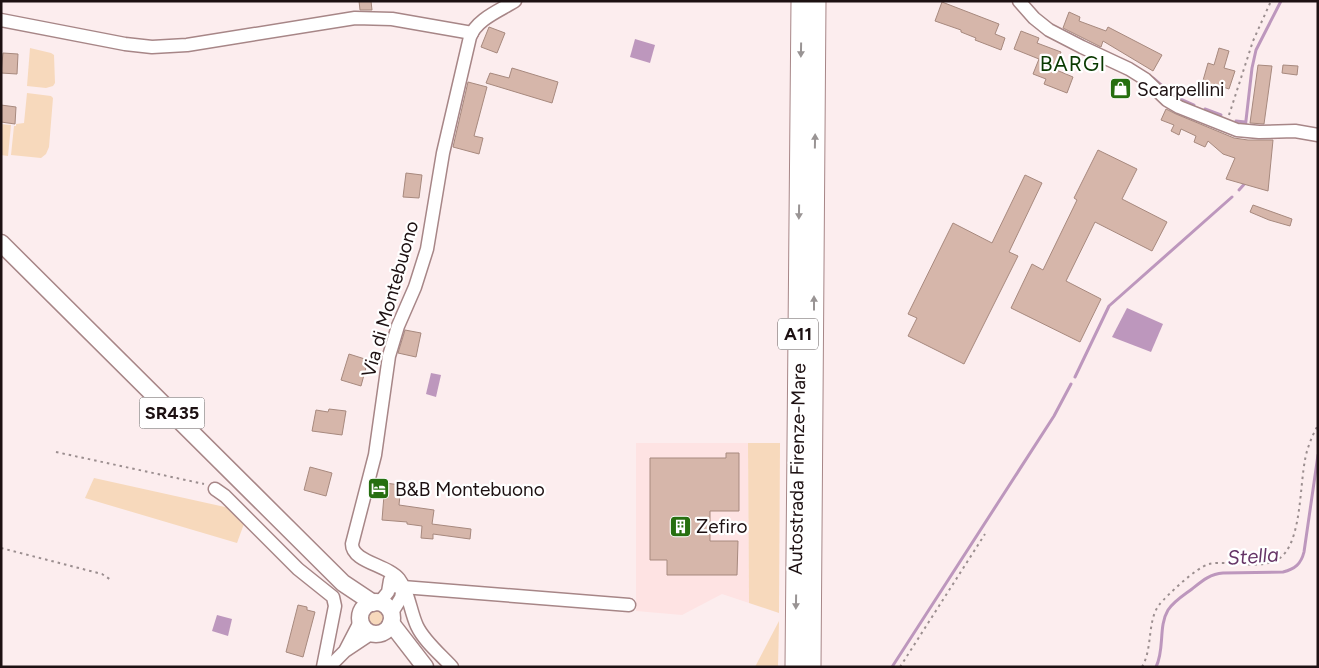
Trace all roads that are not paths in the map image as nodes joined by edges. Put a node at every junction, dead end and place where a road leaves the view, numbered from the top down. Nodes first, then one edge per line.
1 (515, 1) edge
2 (801, 1) edge
3 (816, 1) edge
4 (1019, 1) edge
5 (1, 20) edge
6 (472, 33) junction
7 (1318, 135) edge
8 (1, 243) edge
9 (215, 488) road end
10 (388, 570) junction
11 (343, 583) junction
12 (390, 586) junction
13 (404, 588) junction
14 (376, 603) junction
15 (630, 604) dead end
16 (412, 611) junction
17 (361, 618) junction
18 (386, 622) junction
19 (345, 651) junction
20 (323, 667) edge
21 (330, 667) edge
22 (425, 667) edge
23 (452, 667) edge
24 (795, 667) edge
25 (811, 667) edge

1 - 6 street
2 -> 24 highway, Autostrada Firenze-Mare / A11
25 -> 3 highway, Autostrada Firenze-Mare / A11
4 - 7 street
5 - 6 street
6 - 10 street, Via di Montebuono
8 - 11 main road, SR435
9 - 20 street
10 - 12 street
10 - 13 street, Via di Montebuono
11 - 14 main road
11 - 17 main road
12 - 13 street
12 - 14 street
13 - 15 street
13 - 16 street
13 - 18 street
14 - 17 main road
14 - 18 main road
16 - 18 street
16 - 23 street
17 - 18 main road
17 - 19 street
18 - 19 street
18 - 22 main road
19 - 21 street

